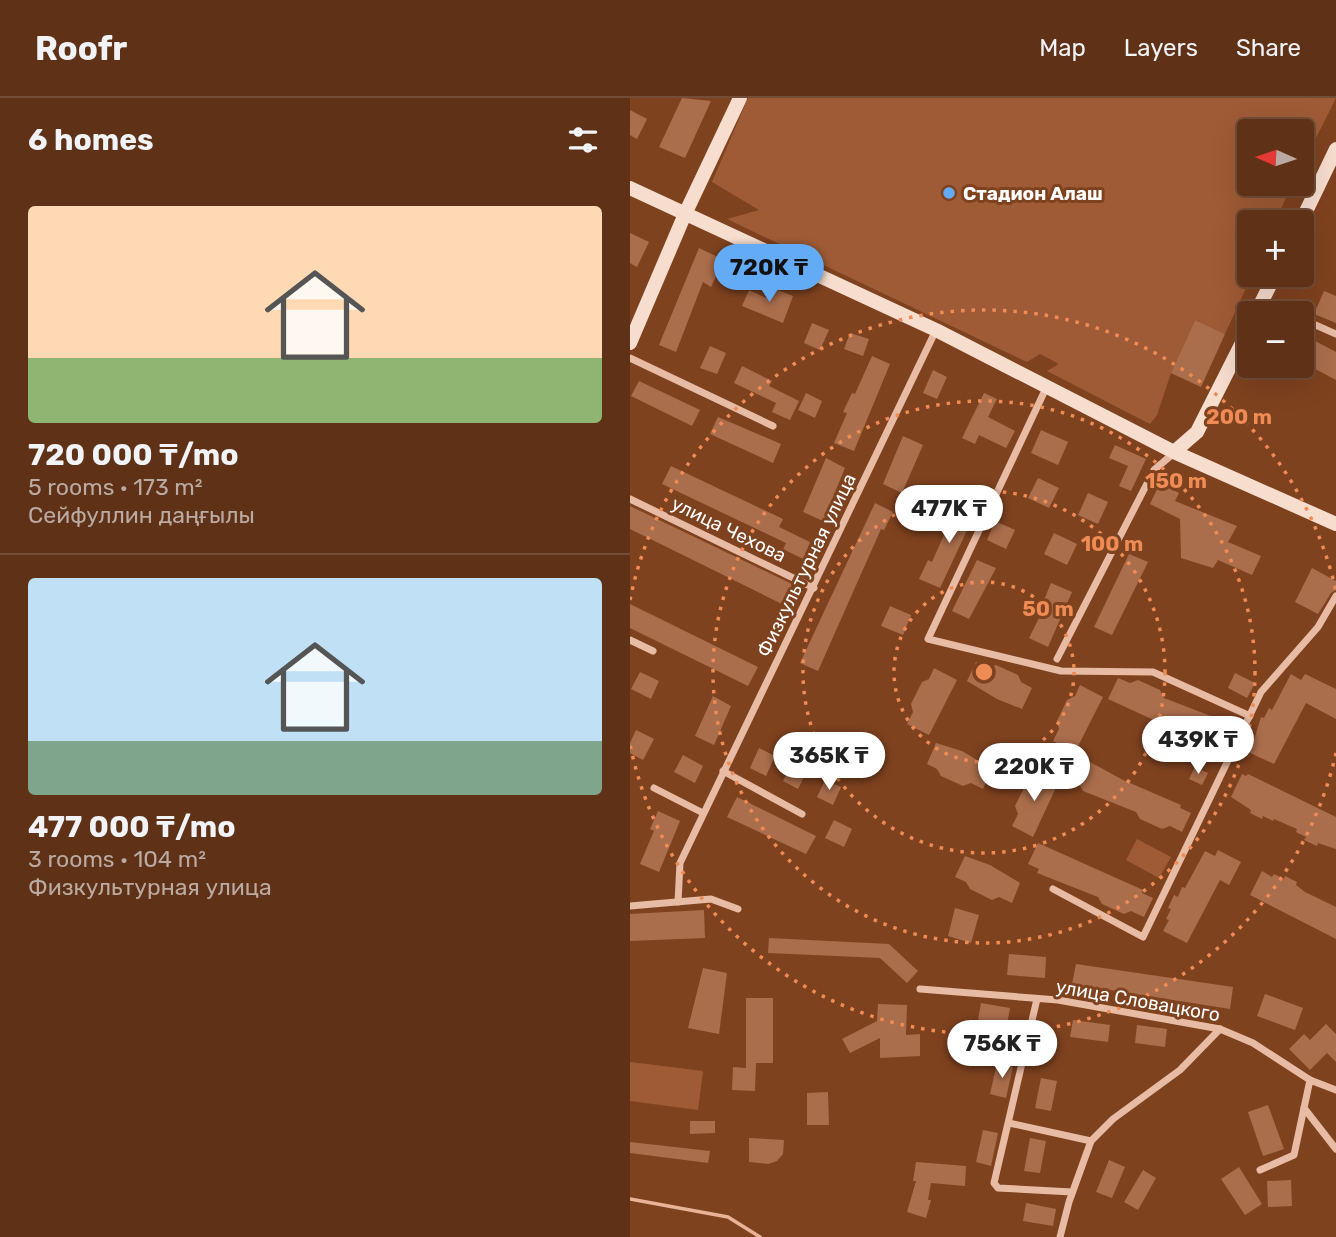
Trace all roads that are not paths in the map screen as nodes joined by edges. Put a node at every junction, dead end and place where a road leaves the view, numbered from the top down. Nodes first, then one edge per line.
1 (740, 98) edge
2 (1336, 149) edge
3 (1331, 172) edge
4 (630, 188) edge
5 (1308, 210) edge
6 (685, 214) junction
7 (1314, 324) edge
8 (936, 330) junction
9 (1336, 334) edge
10 (630, 343) edge
11 (1237, 353) edge
12 (630, 358) edge
13 (1047, 386) junction
14 (773, 426) dead end
15 (1174, 452) junction
16 (630, 499) edge
17 (1336, 524) edge
18 (814, 588) junction
19 (1336, 596) edge
20 (630, 640) edge
21 (653, 651) dead end
22 (1057, 659) dead end
23 (1250, 716) junction
24 (723, 771) junction
25 (654, 788) dead end
26 (703, 813) junction
27 (802, 814) dead end
28 (1053, 889) dead end
29 (678, 902) junction
30 (630, 906) edge
31 (738, 909) dead end
32 (920, 989) dead end
33 (1037, 999) junction
34 (1220, 1029) junction
35 (1310, 1080) junction
36 (1336, 1090) edge
37 (1304, 1108) junction
38 (1009, 1123) junction
39 (1091, 1141) junction
40 (1336, 1149) edge
41 (1260, 1170) dead end
42 (1072, 1192) junction
43 (1060, 1237) edge

1 - 6 main road
2 - 3 main road
3 - 5 main road
4 - 6 main road
6 - 8 main road
6 - 10 main road
7 - 9 street
8 - 13 main road
8 - 18 street, Физкультурная улица
11 - 15 main road
12 - 14 street
13 - 15 main road
13 - 23 street
15 - 17 main road
15 - 22 street
16 - 18 street, улица Чехова
18 - 24 street, Физкультурная улица
19 - 23 street
20 - 21 street
23 - 28 street
24 - 26 street, Физкультурная улица
24 - 27 street
25 - 26 street
26 - 29 street, Физкультурная улица
29 - 30 street
29 - 31 street
32 - 33 street, улица Словацкого
33 - 34 street, улица Словацкого
33 - 38 street
34 - 35 street, улица Словацкого
34 - 39 street
35 - 36 street, улица Словацкого
35 - 37 street
37 - 40 street
37 - 41 street
38 - 39 street
38 - 42 street
39 - 42 street
42 - 43 street

